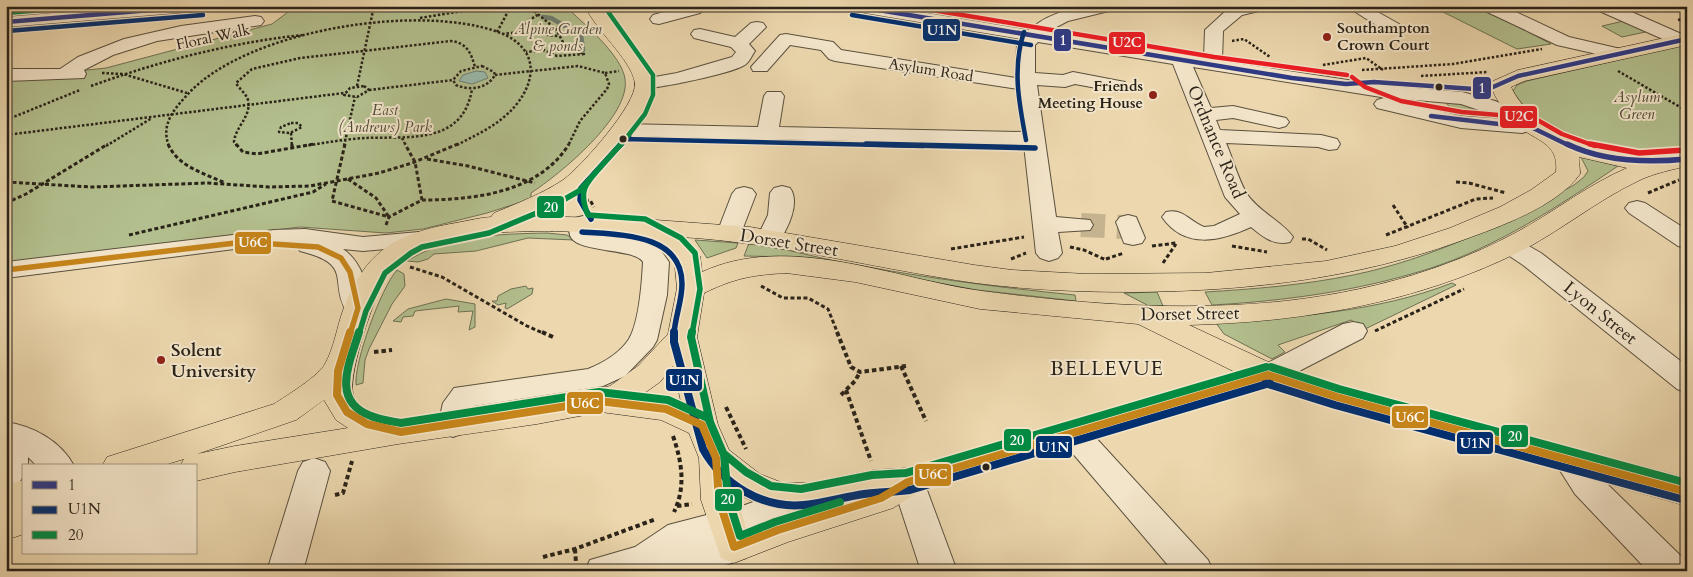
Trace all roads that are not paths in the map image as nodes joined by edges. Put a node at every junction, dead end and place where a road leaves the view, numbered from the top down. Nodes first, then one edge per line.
1 (202, 6) edge
2 (578, 6) edge
3 (698, 6) edge
4 (853, 6) edge
5 (1107, 6) edge
6 (1257, 6) edge
7 (1354, 6) edge
8 (1489, 6) edge
9 (1603, 6) edge
10 (180, 7) edge
11 (1078, 9) edge
12 (597, 13) edge
13 (659, 19) dead end
14 (255, 21) dead end
15 (6, 22) edge
16 (757, 26) dead end
17 (1393, 28) dead end
18 (700, 34) dead end
19 (1032, 36) junction
20 (1140, 40) dead end
21 (1683, 40) edge
22 (738, 44) junction
23 (1120, 50) junction
24 (1182, 60) junction
25 (1618, 62) junction
26 (1212, 66) junction
27 (760, 67) dead end
28 (6, 75) edge
29 (1026, 81) junction
30 (645, 84) junction
31 (1346, 84) junction
32 (1500, 85) junction
33 (1118, 86) dead end
34 (774, 96) dead end
35 (1204, 115) junction
36 (1279, 122) dead end
37 (1529, 123) junction
38 (623, 130) junction
39 (767, 134) junction
40 (1213, 136) junction
41 (1035, 139) junction
42 (1558, 142) junction
43 (1329, 144) dead end
44 (1677, 161) edge
45 (573, 184) junction
46 (782, 193) dead end
47 (744, 194) dead end
48 (1637, 208) dead end
49 (1174, 217) dead end
50 (1255, 217) junction
51 (583, 223) junction
52 (486, 225) junction
53 (1081, 225) tunnel mouth
54 (642, 228) junction
55 (729, 233) junction
56 (769, 238) junction
57 (419, 239) junction
58 (1687, 241) edge
59 (244, 242) junction
60 (1511, 246) junction
61 (1275, 247) road end
62 (6, 270) edge
63 (1066, 283) junction
64 (691, 288) junction
65 (358, 308) junction
66 (1142, 315) junction
67 (1364, 332) road end
68 (682, 337) junction
69 (338, 371) junction
70 (1268, 375) junction
71 (1687, 382) edge
72 (599, 401) junction
73 (700, 421) junction
74 (454, 424) junction
75 (400, 432) junction
76 (1074, 434) junction
77 (10, 435) edge
78 (732, 455) junction
79 (1570, 461) junction
80 (56, 464) edge
81 (125, 464) edge
82 (198, 468) edge
83 (314, 471) dead end
84 (6, 476) edge
85 (908, 482) junction
86 (1687, 492) edge
87 (22, 495) edge
88 (802, 498) junction
89 (6, 499) edge
90 (22, 520) edge
91 (6, 525) edge
92 (730, 535) junction
93 (645, 565) edge
94 (285, 571) edge
95 (603, 571) edge
96 (939, 571) edge
97 (1195, 571) edge
98 (1672, 571) edge

1 - 10 street
2 - 12 main road
3 - 13 street
4 - 19 street
5 - 11 street
6 - 26 street
7 - 17 street
8 - 25 street
9 - 21 street
10 - 15 street
11 - 19 street
12 - 30 main road
14 - 28 street
16 - 22 street
18 - 22 street
19 - 23 street
19 - 29 street
20 - 23 street
21 - 25 main road
22 - 30 street
23 - 24 street
24 - 26 street
24 - 35 street, Ordnance Road
25 - 32 main road
26 - 31 street
27 - 29 street, Asylum Road
29 - 33 street, Asylum Road
29 - 41 street
30 - 38 main road
31 - 32 street
31 - 37 street
31 - 37 street
32 - 37 main road
34 - 39 street
35 - 36 lane
35 - 40 street, Ordnance Road
37 - 42 main road
38 - 39 street
38 - 45 main road
39 - 41 street
40 - 43 street
40 - 50 street, Ordnance Road
41 - 53 street
42 - 44 main road
42 - 63 main road, Dorset Street
44 - 60 main road, Dorset Street
45 - 51 main road
45 - 52 main road
46 - 56 street
47 - 55 street
48 - 58 street
49 - 50 street
50 - 61 street, Ordnance Road
51 - 52 main road, Dorset Street
51 - 54 main road, Dorset Street
51 - 74 street
52 - 57 main road
54 - 55 main road, Dorset Street
54 - 64 main road
55 - 56 main road, Dorset Street
56 - 63 main road, Dorset Street
57 - 59 street
57 - 65 main road
59 - 62 street
59 - 65 street
60 - 66 main road, Dorset Street
60 - 71 street, Lyon Street
63 - 66 main road
64 - 66 main road, Dorset Street
64 - 68 main road
65 - 69 main road
66 - 70 main road
67 - 70 street
68 - 72 main road
68 - 73 main road
69 - 75 main road
69 - 81 main road
70 - 76 main road
70 - 79 main road
72 - 73 main road
72 - 74 main road
73 - 78 main road
74 - 75 main road
75 - 82 main road
76 - 85 main road
76 - 97 street
77 - 80 street
77 - 84 street
78 - 88 main road
78 - 92 main road
79 - 86 main road
79 - 98 street
83 - 94 street
85 - 88 main road
85 - 92 main road
85 - 96 street
87 - 89 main road
88 - 92 street
90 - 91 main road
92 - 93 street
93 - 95 street

